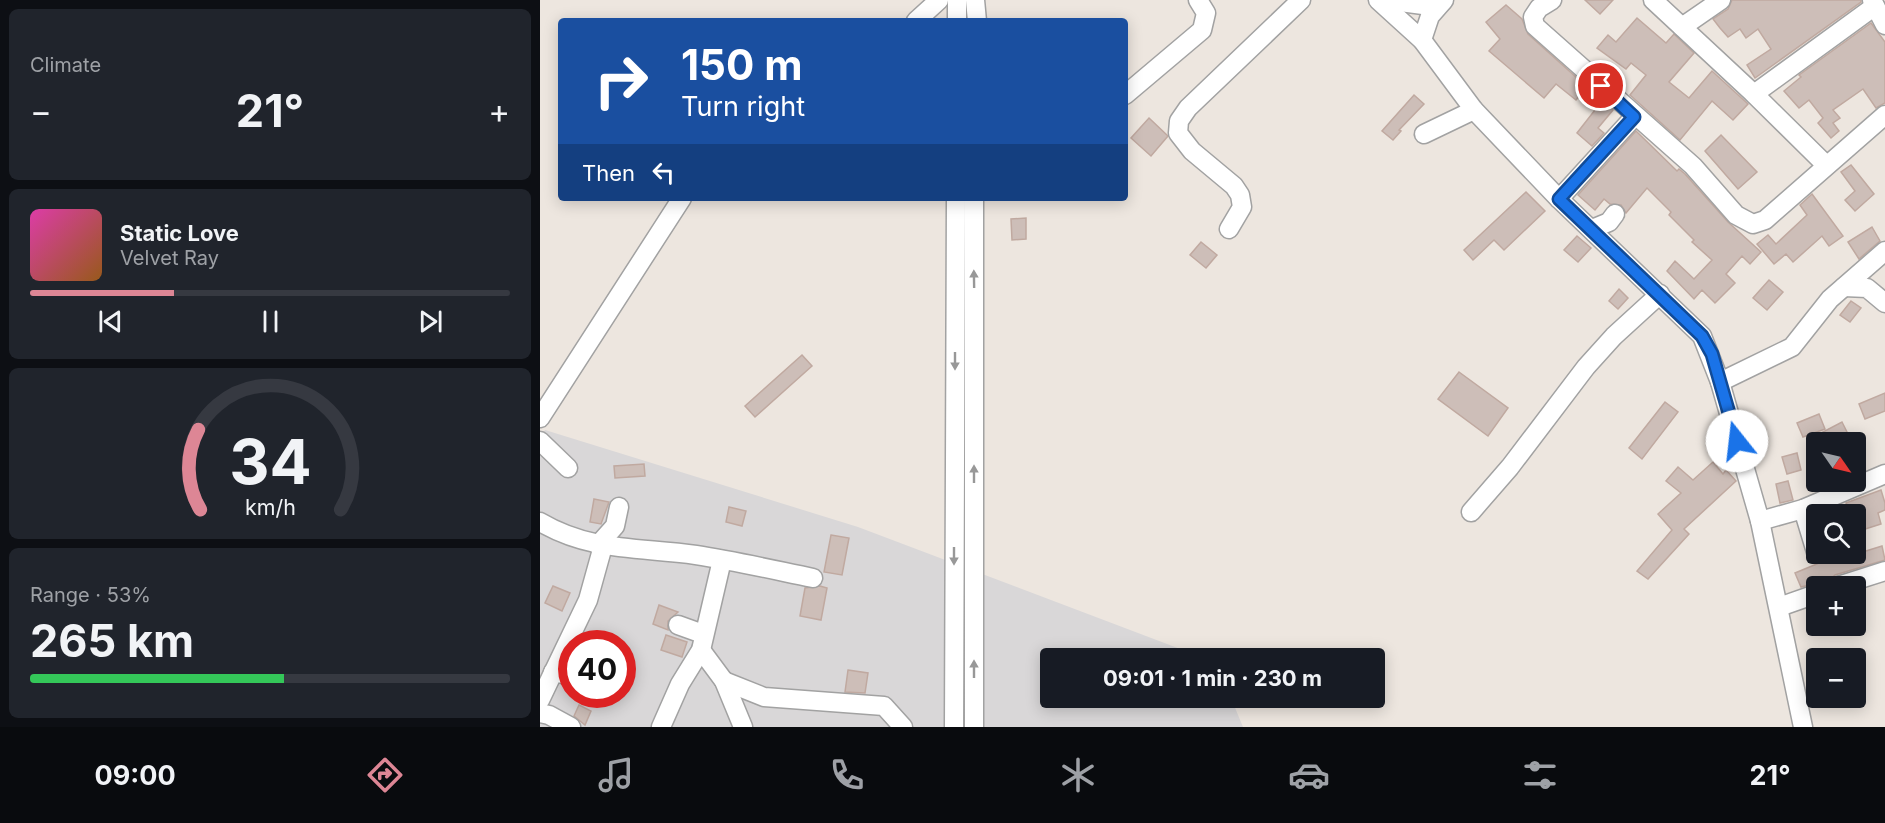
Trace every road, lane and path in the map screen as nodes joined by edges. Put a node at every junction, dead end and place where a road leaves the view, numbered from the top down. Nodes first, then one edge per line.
1 (939, 0) edge
2 (957, 0) edge
3 (975, 0) edge
4 (1198, 0) edge
5 (1301, 0) edge
6 (1378, 0) edge
7 (1385, 0) edge
8 (1552, 0) edge
9 (1653, 0) edge
10 (1721, 0) edge
11 (1443, 1) edge
12 (1874, 3) edge
13 (918, 18) edge
14 (957, 18) edge
15 (977, 18) edge
16 (1885, 25) edge
17 (1682, 27) junction
18 (1422, 40) junction
19 (1128, 92) edge
20 (1754, 94) junction
21 (1474, 110) junction
22 (1885, 115) edge
23 (1634, 117) junction
24 (1424, 134) dead end
25 (1826, 165) junction
26 (1559, 199) junction
27 (680, 201) edge
28 (956, 201) edge
29 (974, 201) edge
30 (1615, 214) dead end
31 (1229, 229) dead end
32 (1592, 229) junction
33 (1885, 251) edge
34 (1845, 287) junction
35 (1660, 294) junction
36 (1885, 303) edge
37 (1720, 382) junction
38 (540, 418) edge
39 (540, 441) edge
40 (568, 468) dead end
41 (1883, 480) edge
42 (619, 507) dead end
43 (1803, 509) junction
44 (1471, 512) dead end
45 (1806, 518) edge
46 (1760, 520) junction
47 (540, 522) edge
48 (601, 546) junction
49 (722, 560) junction
50 (1885, 571) edge
51 (1866, 577) edge
52 (813, 578) dead end
53 (1806, 598) edge
54 (1779, 607) junction
55 (678, 625) dead end
56 (702, 642) junction
57 (553, 672) junction
58 (558, 673) edge
59 (724, 681) junction
60 (540, 700) edge
61 (540, 713) edge
62 (571, 720) edge
63 (661, 727) edge
64 (743, 727) edge
65 (903, 727) edge
66 (954, 727) edge
67 (974, 727) edge
68 (1803, 727) edge

1 - 13 street
2 - 14 street
3 - 15 street
4 - 19 street
5 - 31 street
6 - 18 street
7 - 11 street
8 - 23 street
9 - 17 street
10 - 17 street
11 - 18 street
12 - 16 street
12 - 20 street
17 - 20 street
18 - 21 street
20 - 25 street
21 - 24 street
21 - 26 street
22 - 25 street
23 - 25 street
23 - 26 street
26 - 32 street
27 - 38 street
28 -> 66 street
67 -> 29 street
30 - 32 street
32 - 35 street
33 - 34 street
34 - 36 street
34 - 37 street
35 - 37 street
35 - 44 street
37 - 46 street
39 - 40 street
41 - 43 street
42 - 48 street
43 - 45 street
43 - 46 street
46 - 54 street
47 - 48 street
48 - 49 street
48 - 57 street
49 - 52 street
49 - 56 street
50 - 51 street
53 - 54 street
54 - 68 street
55 - 56 street
56 - 59 street
56 - 63 street
57 - 58 street
57 - 60 street
59 - 64 street
59 - 65 street
60 - 62 street
61 - 62 street

